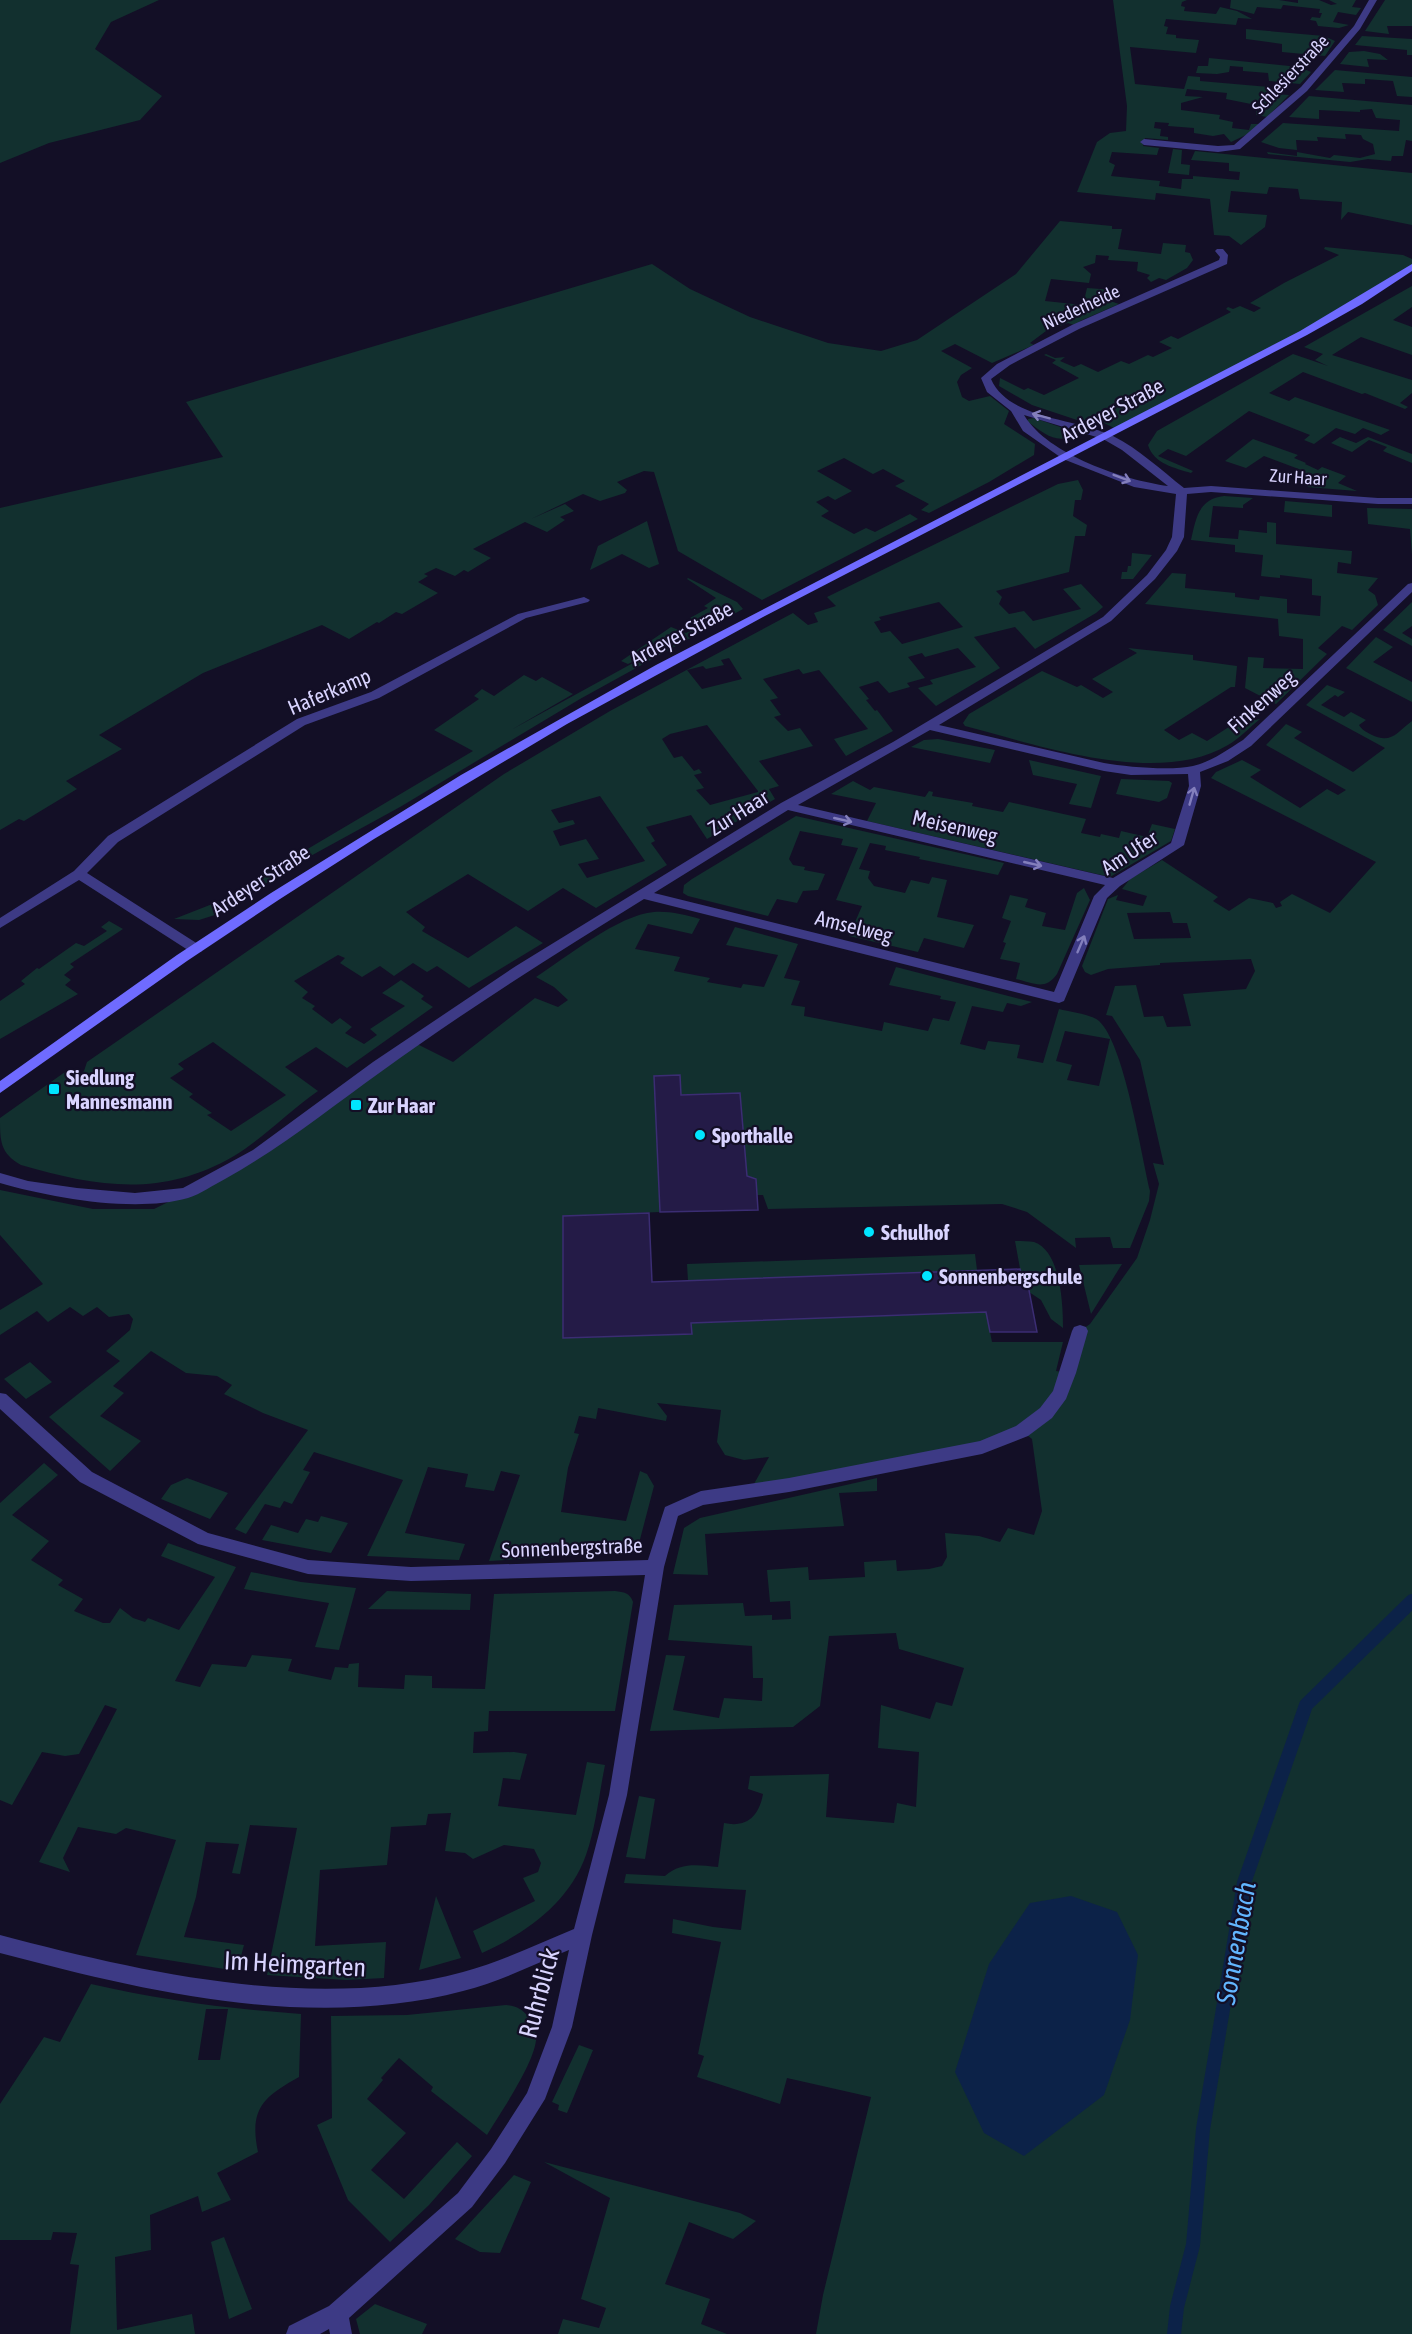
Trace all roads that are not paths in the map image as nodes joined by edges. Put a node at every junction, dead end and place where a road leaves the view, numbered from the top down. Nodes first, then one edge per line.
1 (1373, 0) edge
2 (1144, 142) dead end
3 (1220, 251) dead end
4 (1412, 267) edge
5 (1015, 409) junction
6 (1107, 437) junction
7 (1067, 457) junction
8 (1182, 491) junction
9 (1412, 501) edge
10 (1412, 586) edge
11 (584, 600) dead end
12 (927, 726) junction
13 (1194, 770) junction
14 (786, 806) junction
15 (79, 874) junction
16 (1115, 883) junction
17 (640, 894) junction
18 (0, 924) edge
19 (196, 948) junction
20 (1059, 998) joint
21 (0, 1088) edge
22 (0, 1178) edge
23 (1080, 1331) dead end
24 (0, 1399) edge
25 (655, 1567) junction
26 (582, 1935) junction
27 (0, 1944) edge
28 (339, 2324) edge
29 (297, 2334) edge

1 - 2 street, Schlesierstraße
3 - 5 street, Niederheide
4 - 6 main road, Ardeyer Straße
6 -> 5 street, Niederheide
5 - 7 street, Niederheide
6 - 7 main road, Ardeyer Straße
6 - 8 street
7 -> 8 street, Zur Haar
7 - 19 main road, Ardeyer Straße
8 - 9 street, Zur Haar
8 - 12 street, Zur Haar
10 - 13 street, Finkenweg
11 - 15 street, Haferkamp
12 - 13 street, Finkenweg
12 - 14 street, Zur Haar
16 -> 13 street, Am Ufer
14 -> 16 street, Meisenweg
14 - 17 street, Zur Haar
15 - 18 street, Haferkamp
15 - 19 street
20 -> 16 street, Am Ufer
17 - 20 street, Amselweg
17 - 22 street, Zur Haar
19 - 21 main road, Ardeyer Straße
23 - 25 street, Sonnenbergstraße
24 - 25 street, Sonnenbergstraße
25 - 26 street, Ruhrblick
26 - 27 street, Im Heimgarten
26 - 28 street, Ruhrblick
28 - 29 street, Ruhrblick

